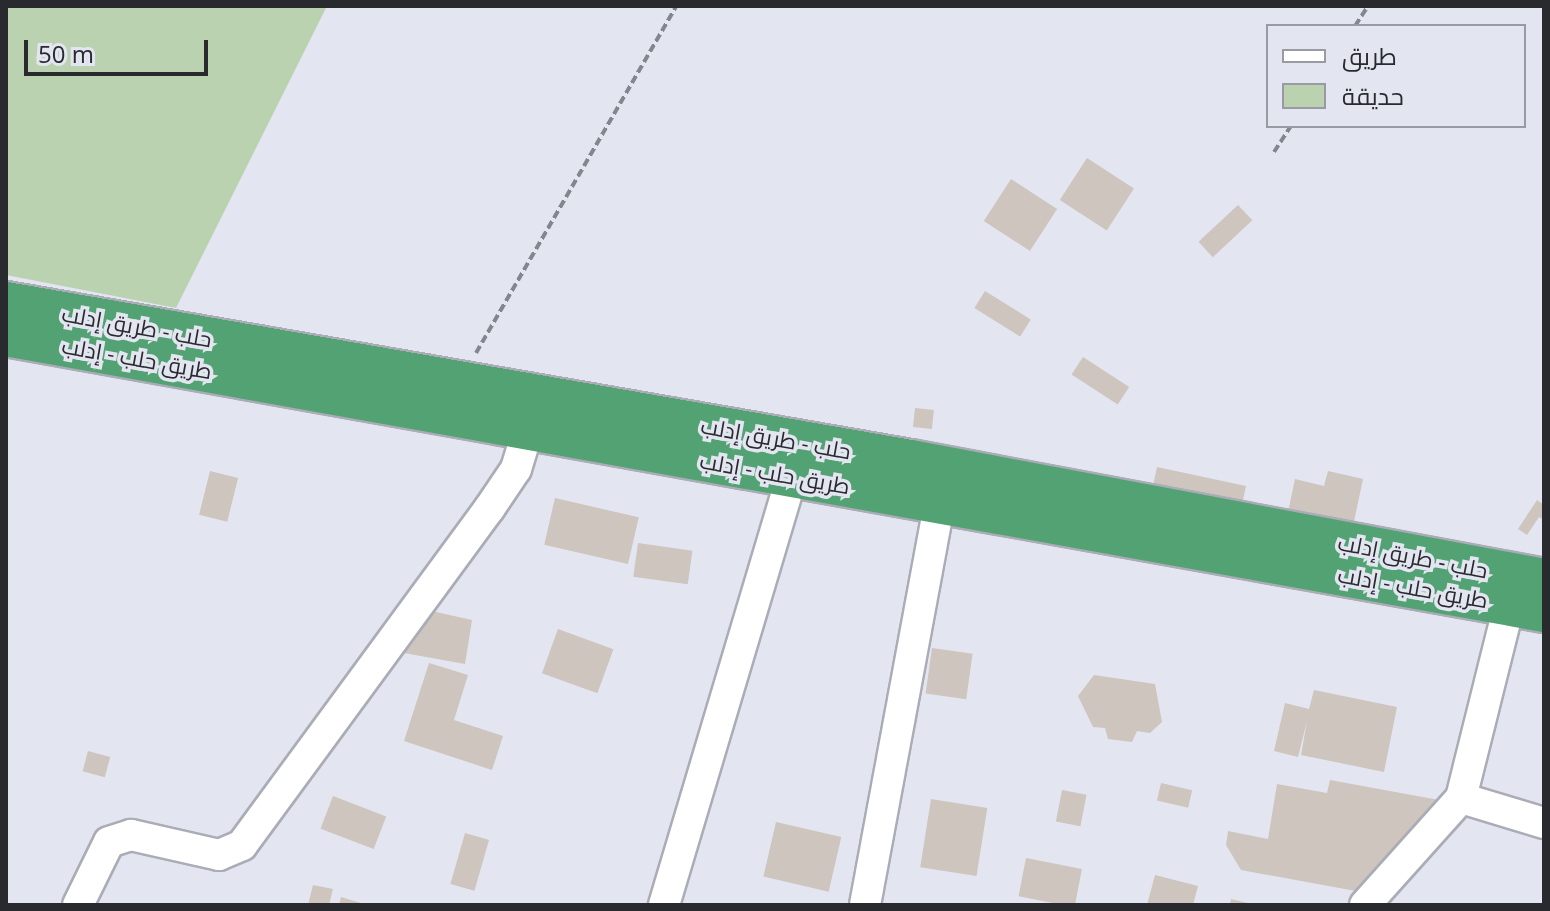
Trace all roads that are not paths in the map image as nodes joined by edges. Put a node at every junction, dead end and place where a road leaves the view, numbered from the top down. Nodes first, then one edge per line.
1 (6, 303) edge
2 (6, 335) edge
3 (533, 413) junction
4 (786, 497) dead end
5 (936, 521) dead end
6 (1528, 593) edge
7 (1461, 798) junction
8 (1544, 823) edge
9 (78, 905) edge
10 (664, 905) edge
11 (865, 905) edge
12 (1365, 905) edge

1 - 3 highway, حلب - طريق إدلب
2 - 3 highway, طريق حلب - إدلب
3 - 6 highway, طريق حلب - إدلب
3 - 9 street
4 - 10 street
5 - 11 street
6 - 7 street
7 - 8 street
7 - 12 street

